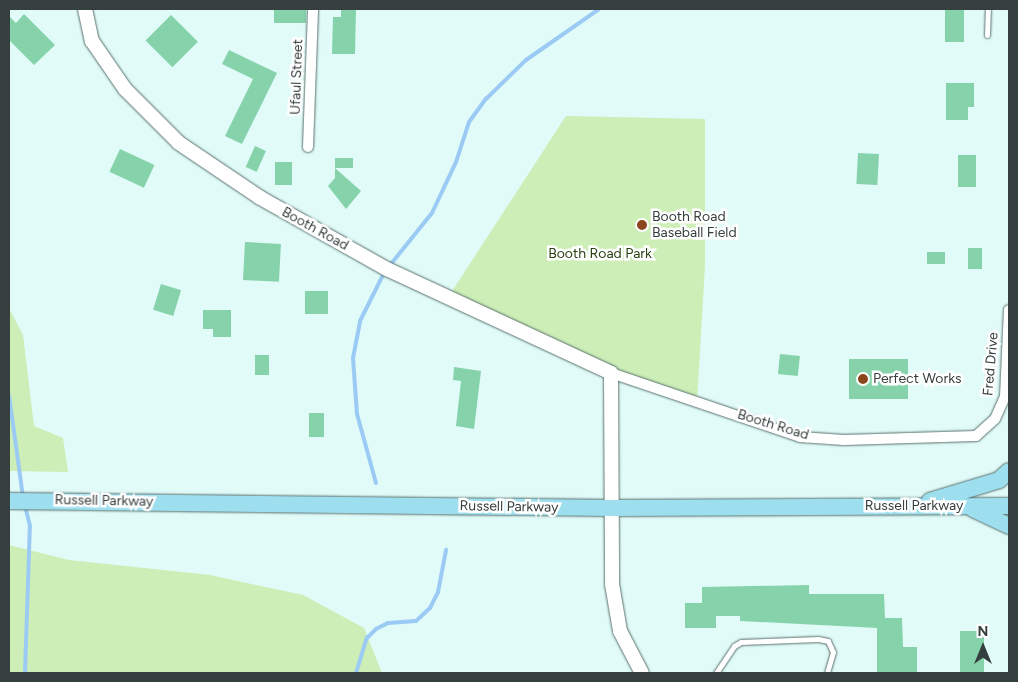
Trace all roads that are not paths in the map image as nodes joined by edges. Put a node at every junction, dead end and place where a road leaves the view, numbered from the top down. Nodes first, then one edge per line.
1 (85, 9) edge
2 (313, 9) edge
3 (988, 9) edge
4 (987, 35) dead end
5 (308, 147) dead end
6 (1009, 310) edge
7 (611, 373) junction
8 (995, 419) joint
9 (1009, 471) edge
10 (9, 501) edge
11 (969, 506) junction
12 (1009, 506) edge
13 (912, 507) junction
14 (612, 508) junction
15 (1009, 526) edge
16 (642, 673) edge
17 (716, 673) edge
18 (827, 673) edge

1 - 7 street, Booth Road
2 - 5 street, Ufaul Street
3 - 4 lane
6 - 8 street, Fred Drive
7 - 8 street, Booth Road
7 - 14 street
9 - 13 main road
10 - 14 main road, Russell Parkway
11 - 12 main road, Russell Parkway
11 - 13 main road, Russell Parkway
11 - 15 main road
13 - 14 main road, Russell Parkway
14 - 16 street
17 - 18 lane

